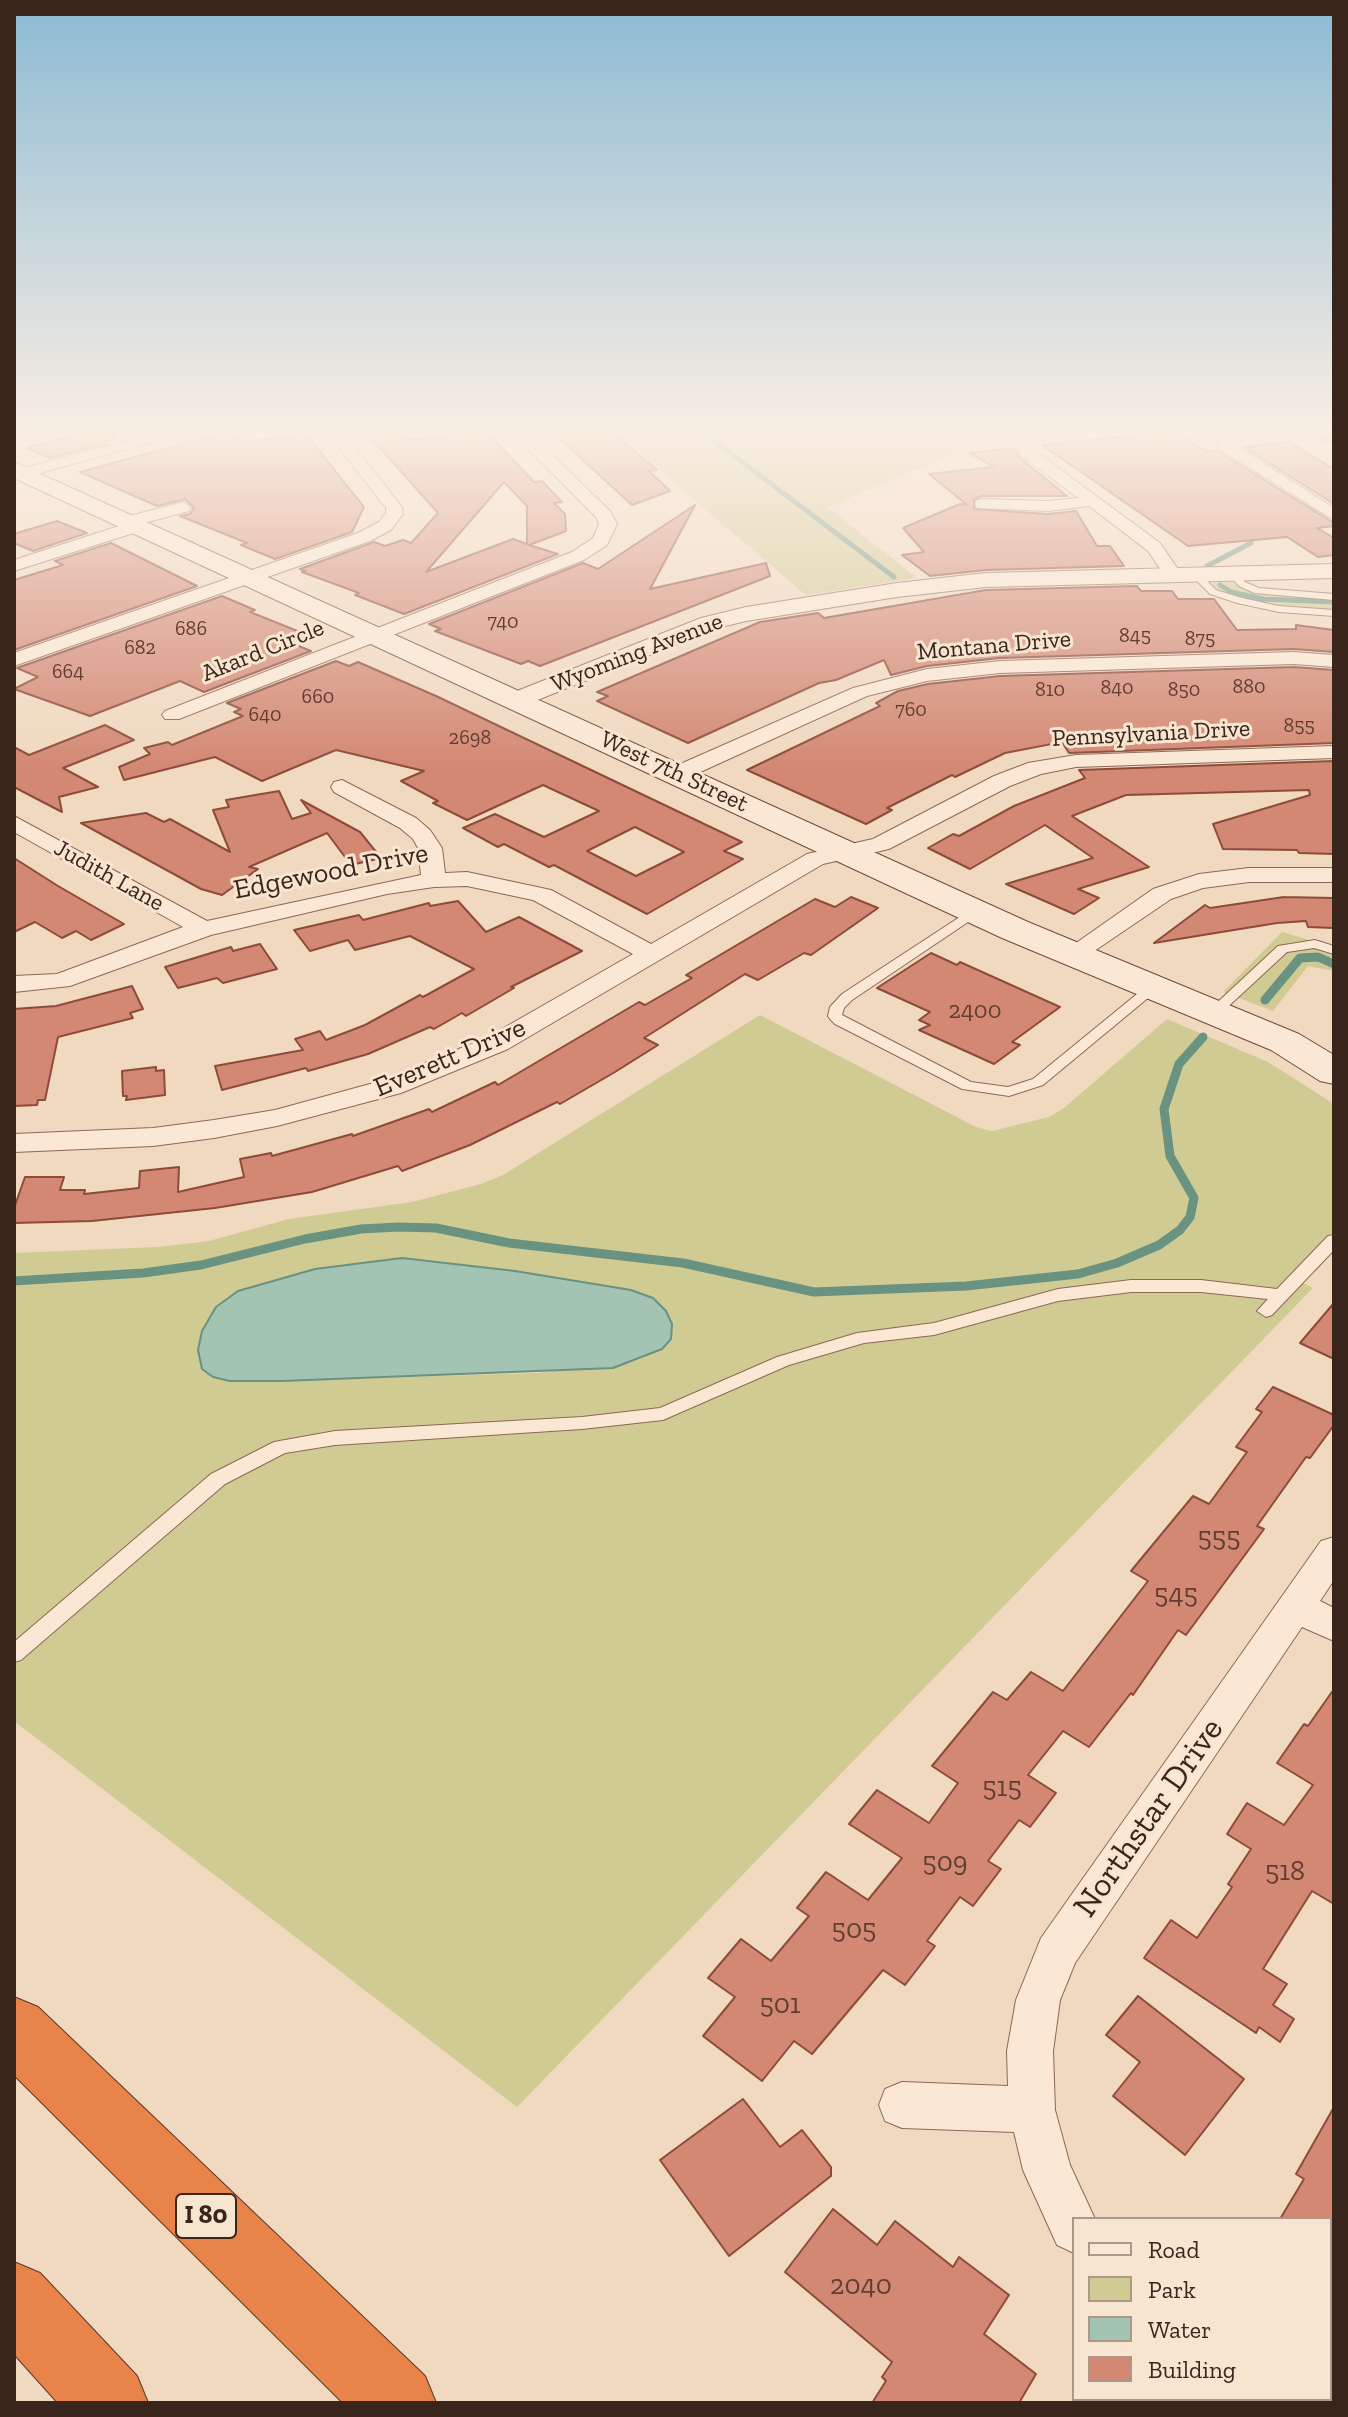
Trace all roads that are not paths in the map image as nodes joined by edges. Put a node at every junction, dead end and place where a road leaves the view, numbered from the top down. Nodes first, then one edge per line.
1 (80, 543) edge
2 (174, 543) edge
3 (347, 543) edge
4 (598, 543) edge
5 (1148, 543) edge
6 (14, 566) edge
7 (1334, 571) edge
8 (1233, 574) junction
9 (1185, 575) junction
10 (247, 576) junction
11 (1334, 597) edge
12 (1334, 613) edge
13 (374, 635) junction
14 (14, 660) edge
15 (1334, 661) edge
16 (516, 700) junction
17 (172, 715) dead end
18 (1334, 752) edge
19 (677, 774) junction
20 (342, 787) dead end
21 (14, 823) edge
22 (847, 852) junction
23 (1334, 875) edge
24 (434, 880) junction
25 (975, 911) junction
26 (204, 929) junction
27 (1334, 950) edge
28 (653, 955) junction
29 (1072, 955) junction
30 (14, 984) edge
31 (1153, 988) junction
32 (1214, 1012) junction
33 (1334, 1072) edge
34 (14, 1143) edge
35 (1334, 1240) edge
36 (1281, 1295) junction
37 (1266, 1311) dead end
38 (1334, 1551) edge
39 (1296, 1606) junction
40 (1334, 1626) edge
41 (14, 1654) edge
42 (14, 2029) edge
43 (902, 2105) dead end
44 (1032, 2110) junction
45 (1072, 2224) edge
46 (14, 2299) edge
47 (110, 2403) edge
48 (398, 2403) edge

1 - 6 street
2 - 10 main road, West 7th Street
3 - 10 street
4 - 13 street, Akard Circle
5 - 9 street
7 - 8 street, Wyoming Avenue
8 - 9 street, Wyoming Avenue
8 - 11 lane
9 - 12 lane
9 - 16 street, Wyoming Avenue
10 - 13 main road, West 7th Street
10 - 14 street
13 - 16 main road, West 7th Street
13 - 17 street, Akard Circle
15 - 19 street, Montana Drive
16 - 19 main road, West 7th Street
18 - 22 street, Pennsylvania Drive
19 - 22 main road, West 7th Street
20 - 24 street
21 - 26 street, Judith Lane
22 - 25 main road, West 7th Street
22 - 28 street, Everett Drive
23 - 29 street
24 - 26 street, Edgewood Drive
24 - 28 street, Edgewood Drive
25 - 29 main road, West 7th Street
25 - 31 lane
26 - 30 street, Edgewood Drive
27 - 32 lane
28 - 34 street, Everett Drive
29 - 31 main road, West 7th Street
31 - 32 main road, West 7th Street
32 - 33 main road, West 7th Street
35 - 36 lane
36 - 37 lane
36 - 41 lane
38 - 39 street, Northstar Drive
39 - 40 street
39 - 44 street, Northstar Drive
42 - 48 highway, I 80
43 - 44 street
44 - 45 street, Northstar Drive
46 - 47 highway

